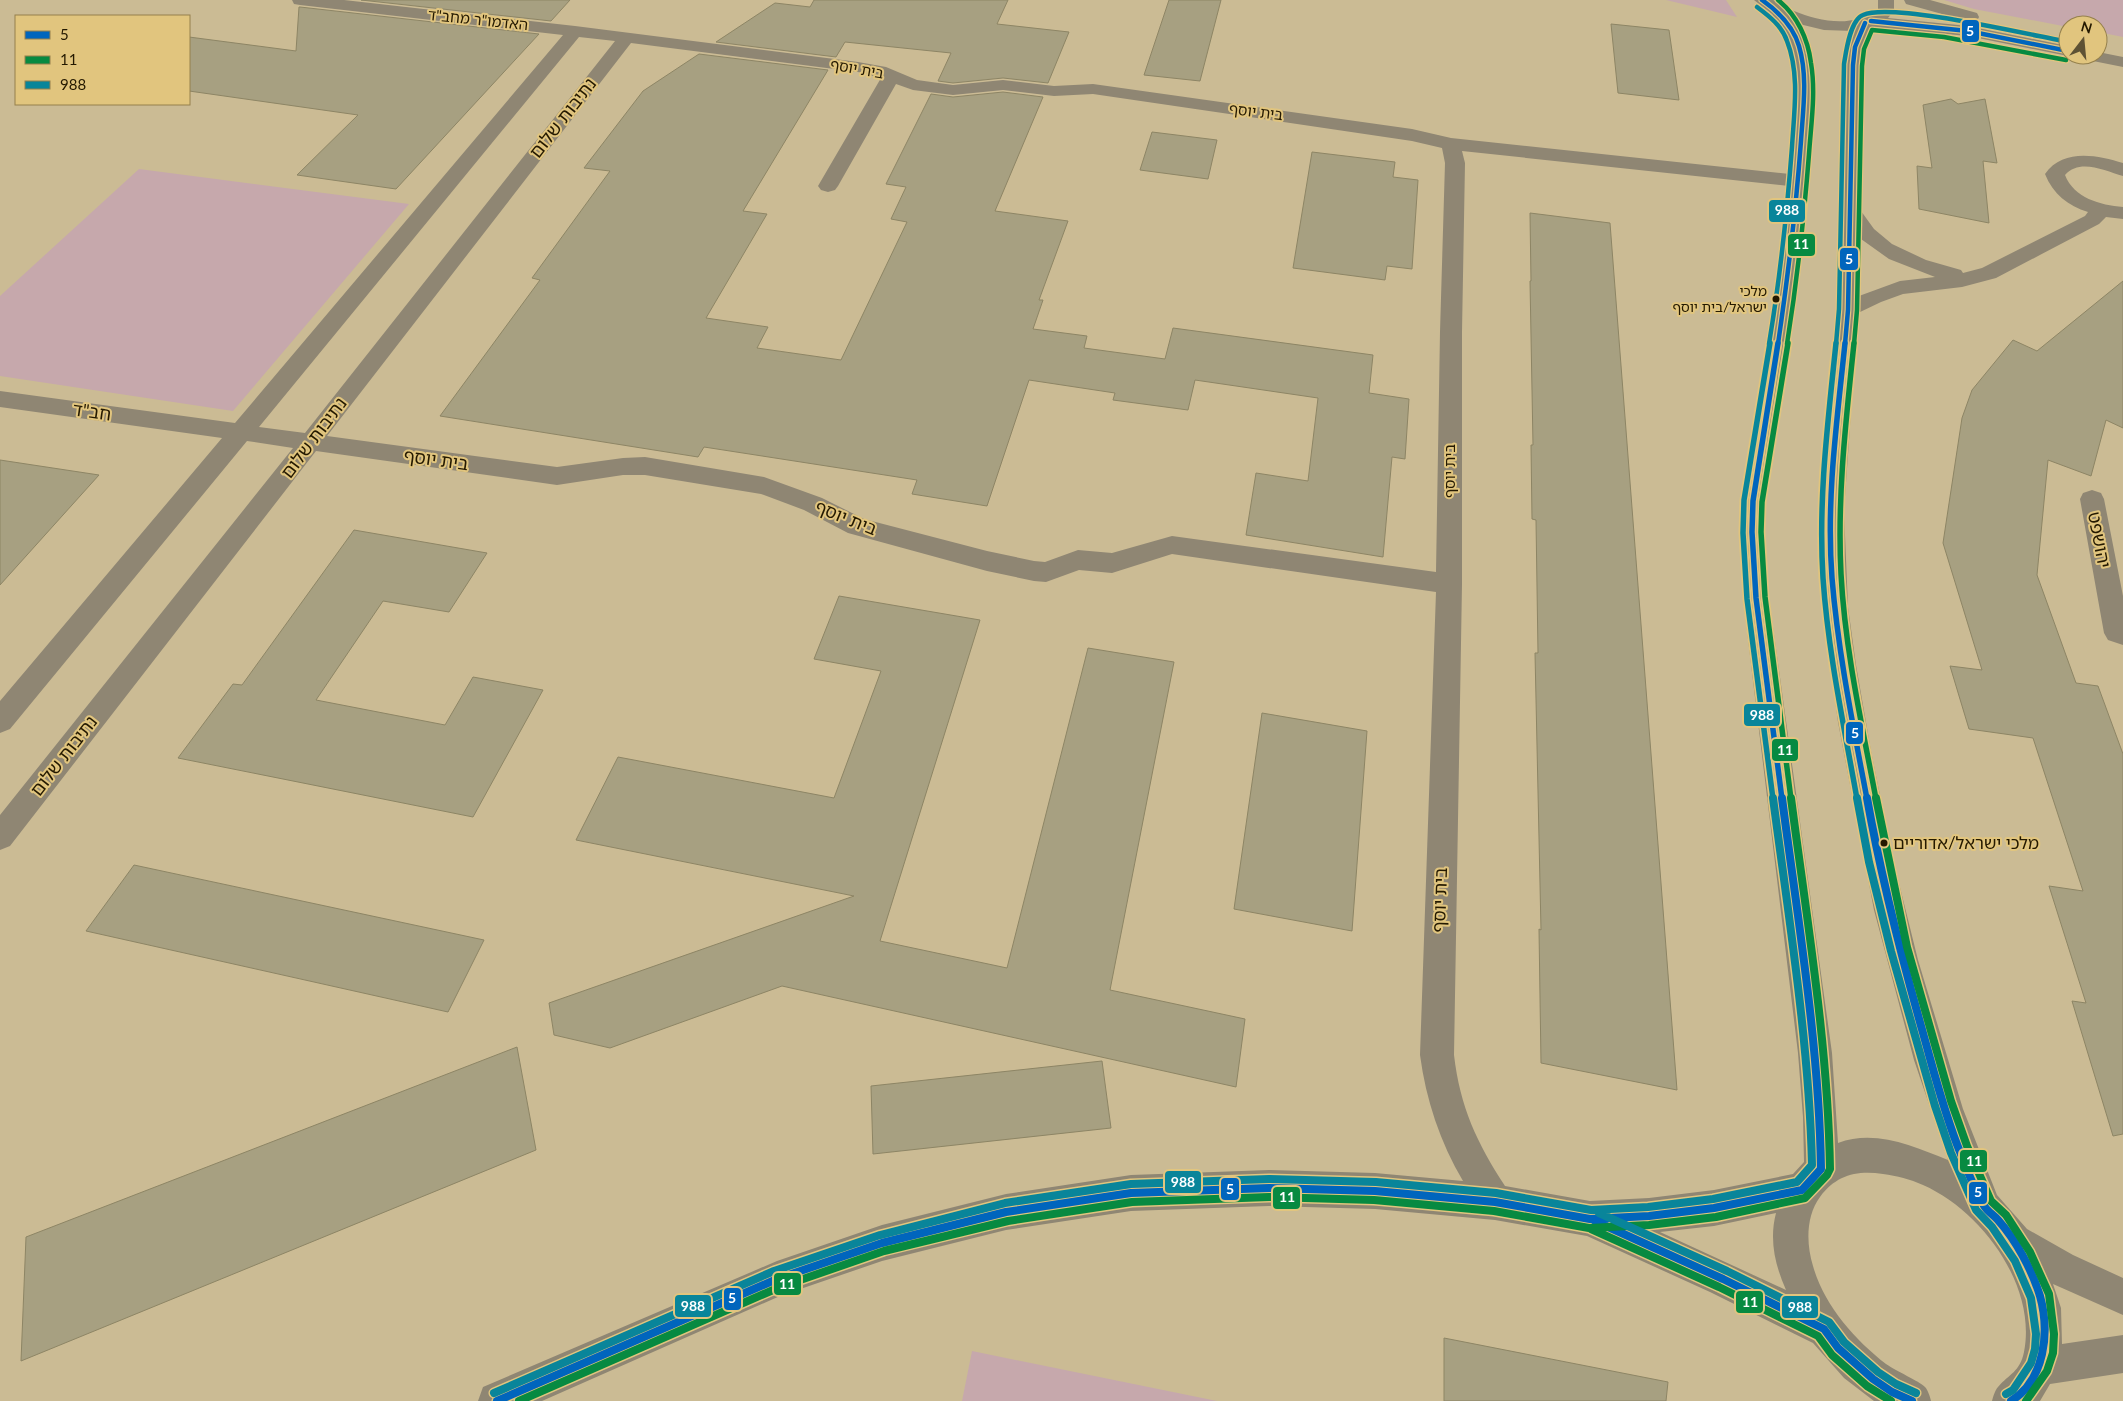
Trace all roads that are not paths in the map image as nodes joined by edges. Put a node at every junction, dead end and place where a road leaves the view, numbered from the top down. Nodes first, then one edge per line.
1 (300, 0) edge
2 (1762, 0) edge
3 (1886, 0) edge
4 (1912, 0) edge
5 (1779, 11) junction
6 (1868, 22) junction
7 (575, 31) junction
8 (2058, 34) edge
9 (626, 38) junction
10 (2108, 44) edge
11 (2123, 47) edge
12 (2058, 49) edge
13 (2108, 59) edge
14 (2123, 62) edge
15 (892, 75) junction
16 (1451, 144) junction
17 (2123, 170) edge
18 (1799, 181) junction
19 (828, 186) dead end
20 (1851, 210) junction
21 (2101, 210) junction
22 (2123, 213) edge
23 (1978, 276) junction
24 (1848, 310) junction
25 (0, 399) edge
26 (240, 432) junction
27 (311, 442) junction
28 (2092, 499) dead end
29 (1449, 584) junction
30 (2123, 634) edge
31 (0, 721) edge
32 (0, 837) edge
33 (1812, 1180) junction
34 (1495, 1202) junction
35 (1984, 1206) junction
36 (1590, 1219) junction
37 (2012, 1240) junction
38 (2123, 1297) edge
39 (1824, 1329) junction
40 (2123, 1354) edge
41 (1855, 1363) junction
42 (2028, 1388) edge
43 (497, 1401) edge
44 (1867, 1401) edge
45 (1912, 1401) edge

1 - 7 street, האדמו"ר מחב"ד
2 - 5 street
3 - 6 street
4 - 8 street
5 - 6 street
5 - 18 street
6 - 12 street
6 - 20 street
7 - 9 street, האדמו"ר מחב"ד
7 - 26 street
9 - 15 street, בית יוסף
9 - 27 street, נתיבות שלום
10 - 11 street
13 - 14 street
15 - 16 street, בית יוסף
15 - 19 street
16 - 18 street
16 - 29 street, בית יוסף
17 - 21 street
18 - 33 street
20 - 23 street
20 - 24 street
21 - 22 street
21 - 23 street
23 - 24 street
24 - 35 street
25 - 26 street, חב"ד
26 - 27 street, בית יוסף
26 - 31 street
27 - 29 street, בית יוסף
27 - 32 street, נתיבות שלום
28 - 30 street, יהושפט
29 - 34 street, בית יוסף
33 - 35 street
33 - 36 street
33 - 39 street
34 - 36 street
34 - 43 street
35 - 37 street
36 - 39 street
37 - 38 street
37 - 42 street
39 - 41 street
40 - 42 street
41 - 44 street
41 - 45 street

